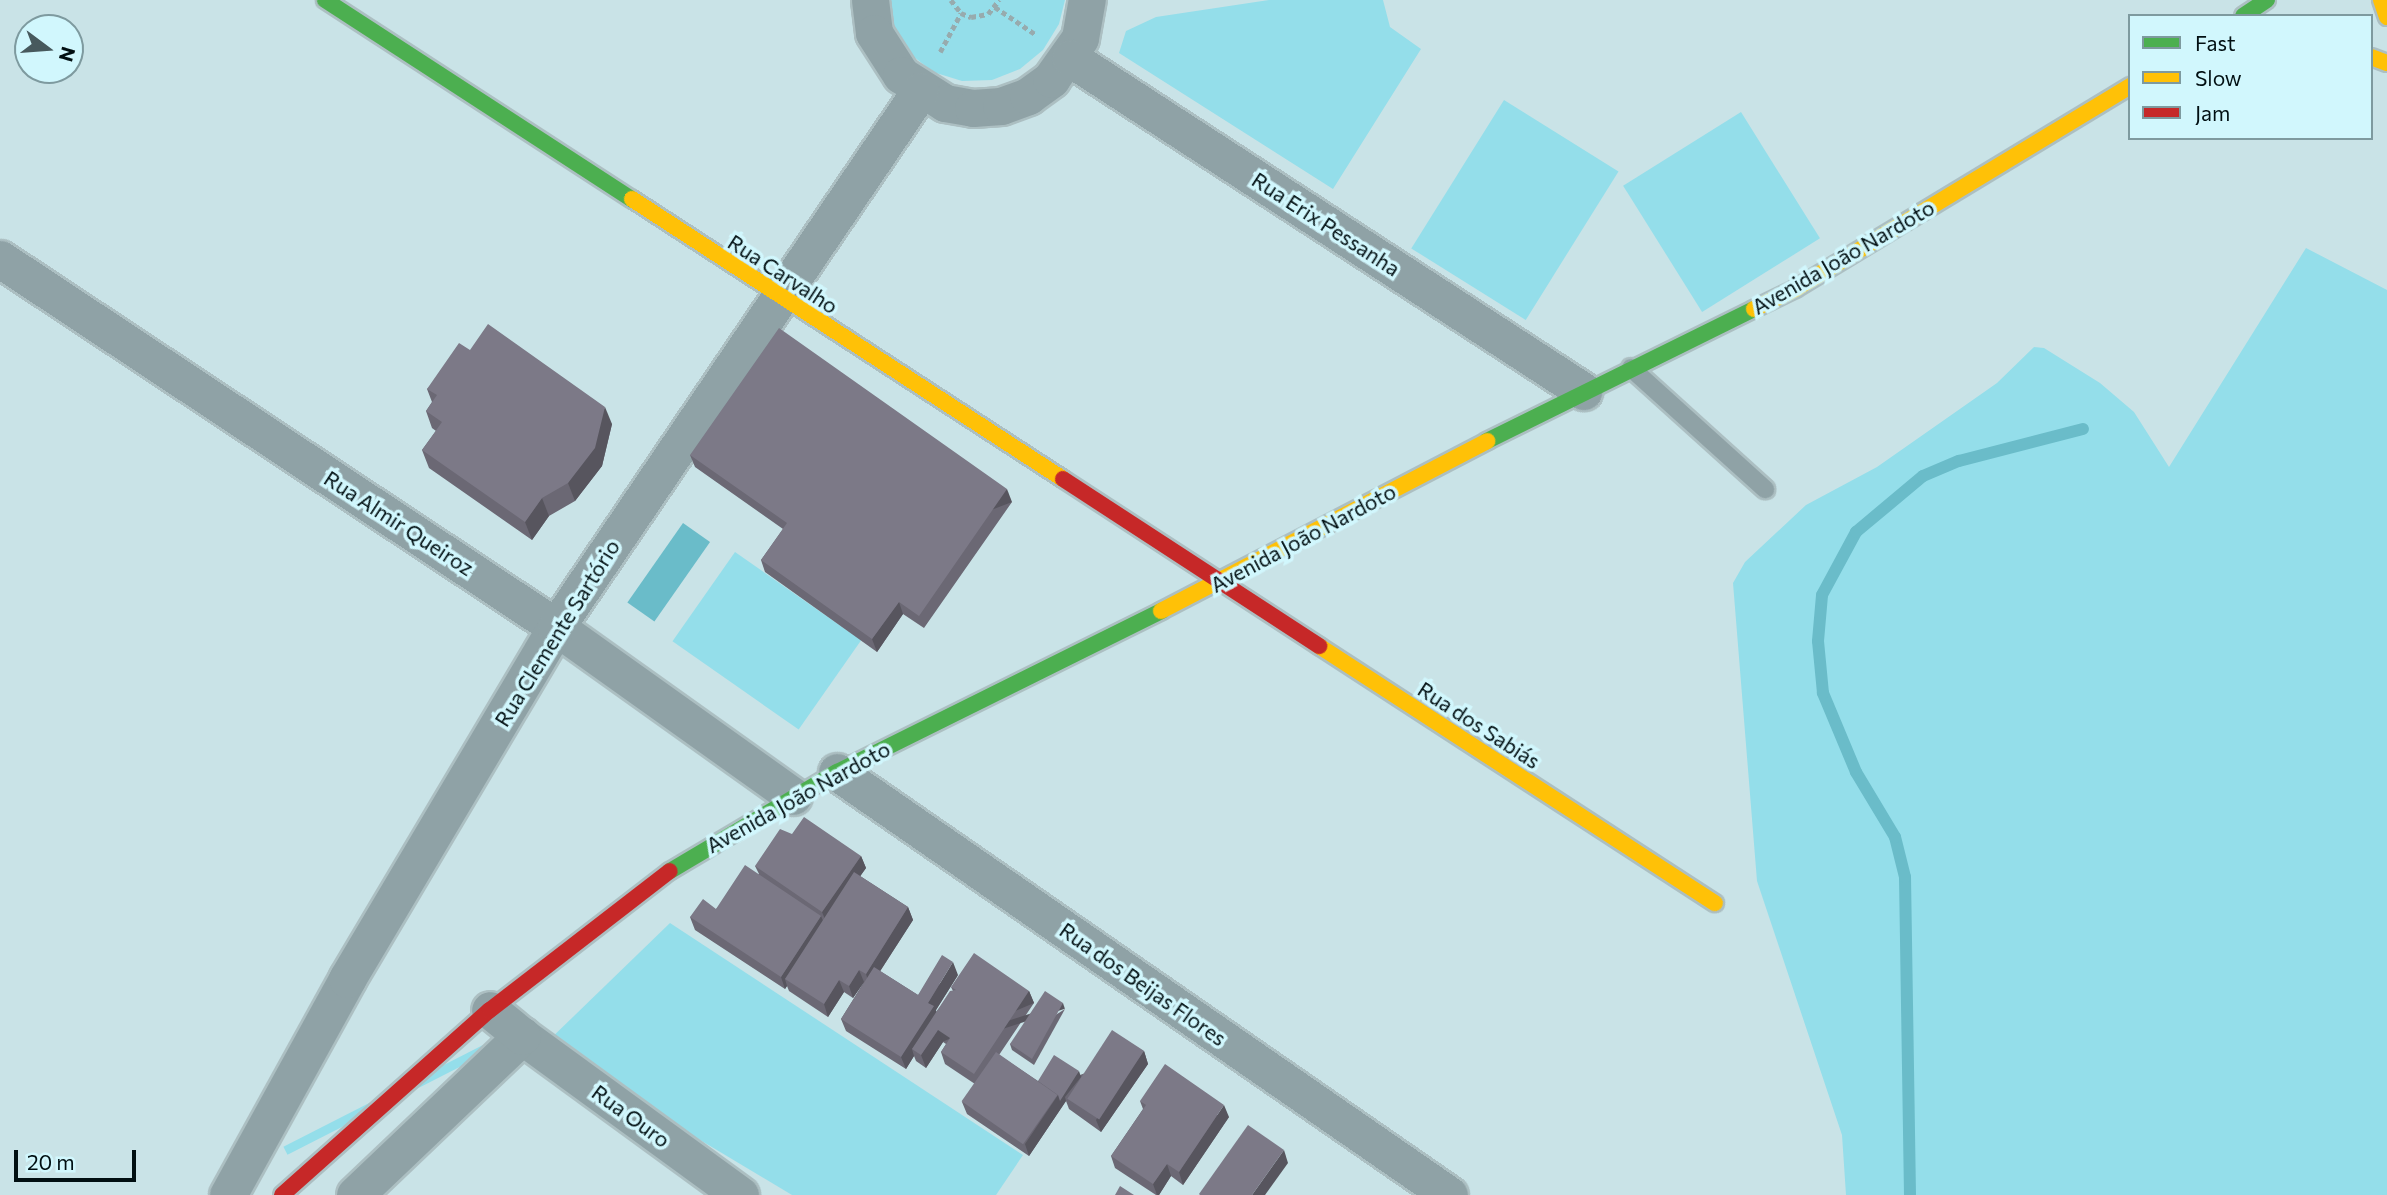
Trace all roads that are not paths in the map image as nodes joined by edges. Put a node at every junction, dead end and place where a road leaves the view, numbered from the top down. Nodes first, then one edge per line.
1 (325, 0) edge
2 (870, 0) edge
3 (1087, 0) edge
4 (2267, 0) edge
5 (2381, 0) edge
6 (2246, 14) edge
7 (2387, 17) edge
8 (1070, 58) junction
9 (2128, 87) edge
10 (919, 91) junction
11 (0, 259) edge
12 (780, 297) junction
13 (1631, 368) junction
14 (1583, 391) junction
15 (1765, 489) dead end
16 (1219, 582) junction
17 (556, 627) junction
18 (837, 772) junction
19 (793, 796) junction
20 (1715, 903) dead end
21 (491, 1010) junction
22 (522, 1036) junction
23 (228, 1195) edge
24 (282, 1195) edge
25 (355, 1195) edge
26 (740, 1195) edge
27 (1449, 1195) edge

1 - 12 street, Rua Carvalho
2 - 10 street
3 - 8 street
4 - 6 street
5 - 7 street
8 - 10 street
8 - 14 street, Rua Erix Pessanha
9 - 13 street, Avenida João Nardoto
10 - 12 street, Rua Clemente Sartório
11 - 17 street, Rua Almir Queiroz
12 - 16 street, Rua Carvalho
12 - 17 street, Rua Clemente Sartório
13 - 14 street, Avenida João Nardoto
13 - 15 lane
14 - 16 street, Avenida João Nardoto
16 - 18 street, Avenida João Nardoto
16 - 20 street, Rua dos Sabiás
17 - 19 street, Rua Almir Queiroz
17 - 23 street, Rua Clemente Sartório
18 - 19 street, Avenida João Nardoto
18 - 27 street, Rua dos Beijas Flores
19 - 21 street, Avenida João Nardoto
21 - 22 street
21 - 24 street, Avenida João Nardoto
22 - 25 street
22 - 26 street, Rua Ouro

